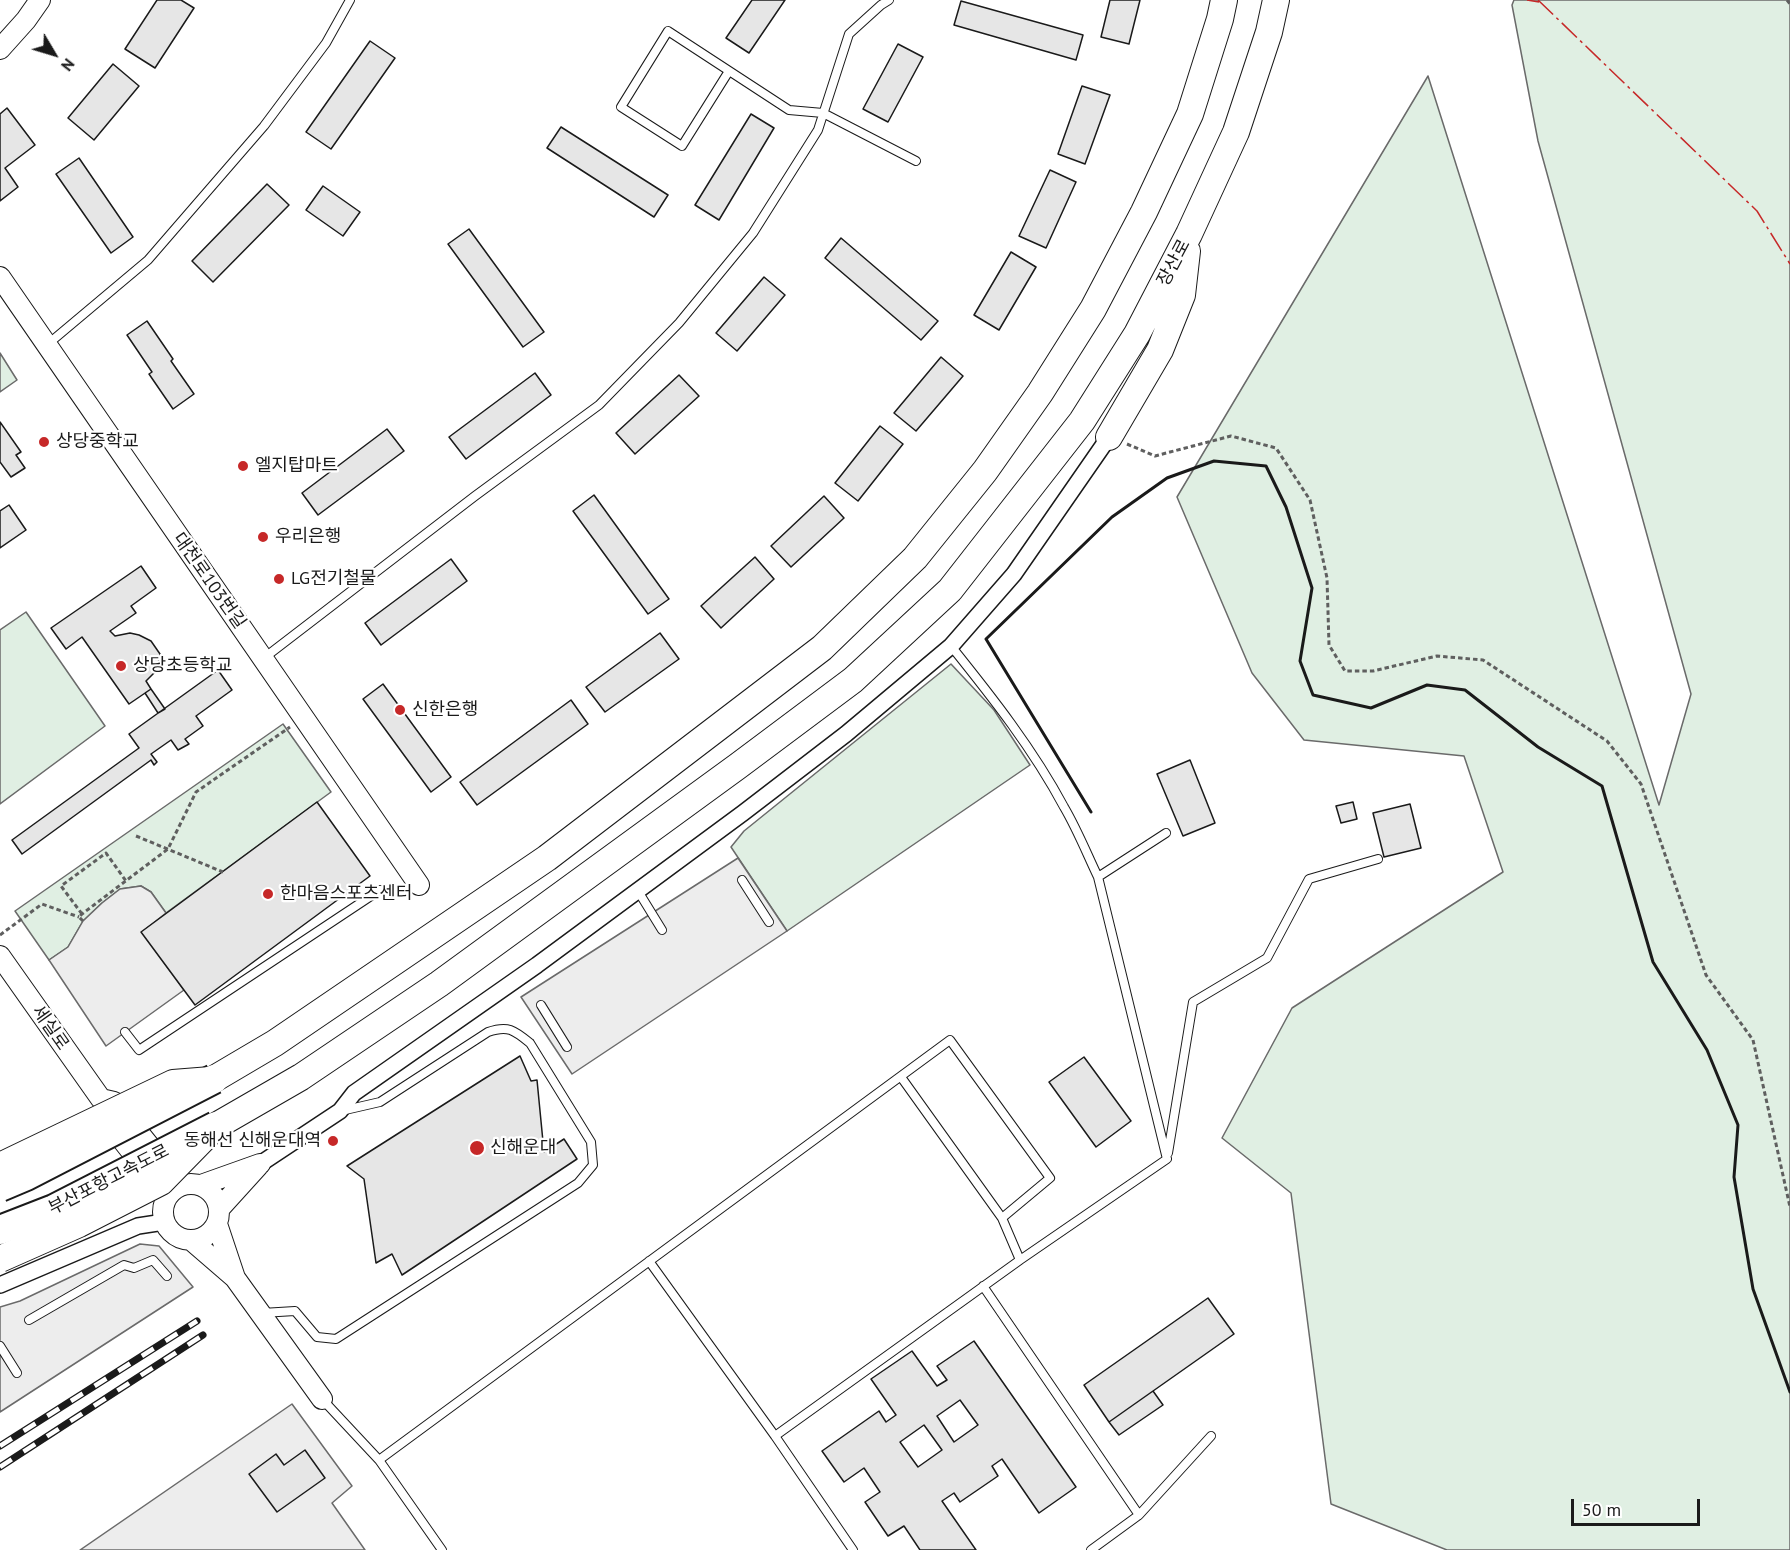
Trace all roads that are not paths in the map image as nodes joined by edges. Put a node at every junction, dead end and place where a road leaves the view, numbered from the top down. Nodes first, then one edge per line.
1 (40, 0) edge
2 (350, 0) edge
3 (889, 0) edge
4 (1224, 0) edge
5 (1276, 0) edge
6 (880, 2) edge
7 (0, 50) edge
8 (729, 71) junction
9 (823, 113) junction
10 (916, 161) dead end
11 (1189, 234) junction
12 (0, 277) edge
13 (47, 346) junction
14 (1109, 437) joint
15 (951, 646) junction
16 (263, 659) junction
17 (1166, 833) dead end
18 (1378, 859) dead end
19 (1098, 877) junction
20 (742, 880) dead end
21 (419, 885) dead end
22 (380, 890) dead end
23 (638, 891) junction
24 (769, 922) dead end
25 (662, 930) dead end
26 (0, 956) edge
27 (541, 1005) dead end
28 (125, 1032) dead end
29 (567, 1047) dead end
30 (901, 1077) junction
31 (214, 1079) junction
32 (340, 1112) junction
33 (216, 1126) junction
34 (1167, 1159) junction
35 (260, 1164) junction
36 (0, 1166) edge
37 (201, 1185) junction
38 (0, 1187) edge
39 (174, 1191) junction
40 (218, 1216) junction
41 (1002, 1218) junction
42 (164, 1222) junction
43 (0, 1230) edge
44 (191, 1240) junction
45 (0, 1259) edge
46 (1020, 1260) junction
47 (649, 1262) junction
48 (167, 1276) dead end
49 (235, 1278) junction
50 (0, 1285) edge
51 (983, 1286) junction
52 (261, 1313) junction
53 (29, 1320) dead end
54 (0, 1347) edge
55 (17, 1373) dead end
56 (322, 1399) joint
57 (775, 1436) junction
58 (1211, 1436) dead end
59 (379, 1460) junction
60 (1139, 1515) junction
61 (442, 1550) edge
62 (853, 1550) edge
63 (1091, 1550) edge

1 - 7 street
2 - 13 lane
3 - 6 lane
4 - 31 highway
5 - 11 highway, 장산로
6 - 9 lane
8 - 8 lane
8 - 9 lane
9 - 10 lane
9 - 16 lane
11 - 14 highway
11 - 33 highway, 장산로
12 - 13 street, 대천로103번길
13 - 16 street, 대천로103번길
14 - 15 street
15 - 19 lane
15 - 23 street
16 - 21 street, 대천로103번길
17 - 19 lane
18 - 34 lane
19 - 34 lane
20 - 24 lane
22 - 28 lane
23 - 25 lane
23 - 32 street
26 - 39 street, 세실로
27 - 29 lane
30 - 41 lane
30 - 41 lane
30 - 47 lane
31 - 36 highway, bridge
31 - 38 highway, bridge
32 - 35 street
32 - 52 lane
33 - 43 highway, 부산포항고속도로, bridge
33 - 45 highway, 장산로, bridge
34 - 46 lane
35 - 37 street
35 - 40 street
37 - 39 street
37 - 40 street
39 - 42 street
40 - 44 street
40 - 49 street
41 - 46 lane
42 - 44 street
42 - 50 street
44 - 49 street
46 - 51 lane
47 - 57 lane
47 - 59 lane
48 - 53 lane
49 - 52 street
51 - 57 lane
51 - 60 lane
52 - 56 street
54 - 55 lane
56 - 59 lane
57 - 62 lane
58 - 60 lane
59 - 61 lane
60 - 63 lane

